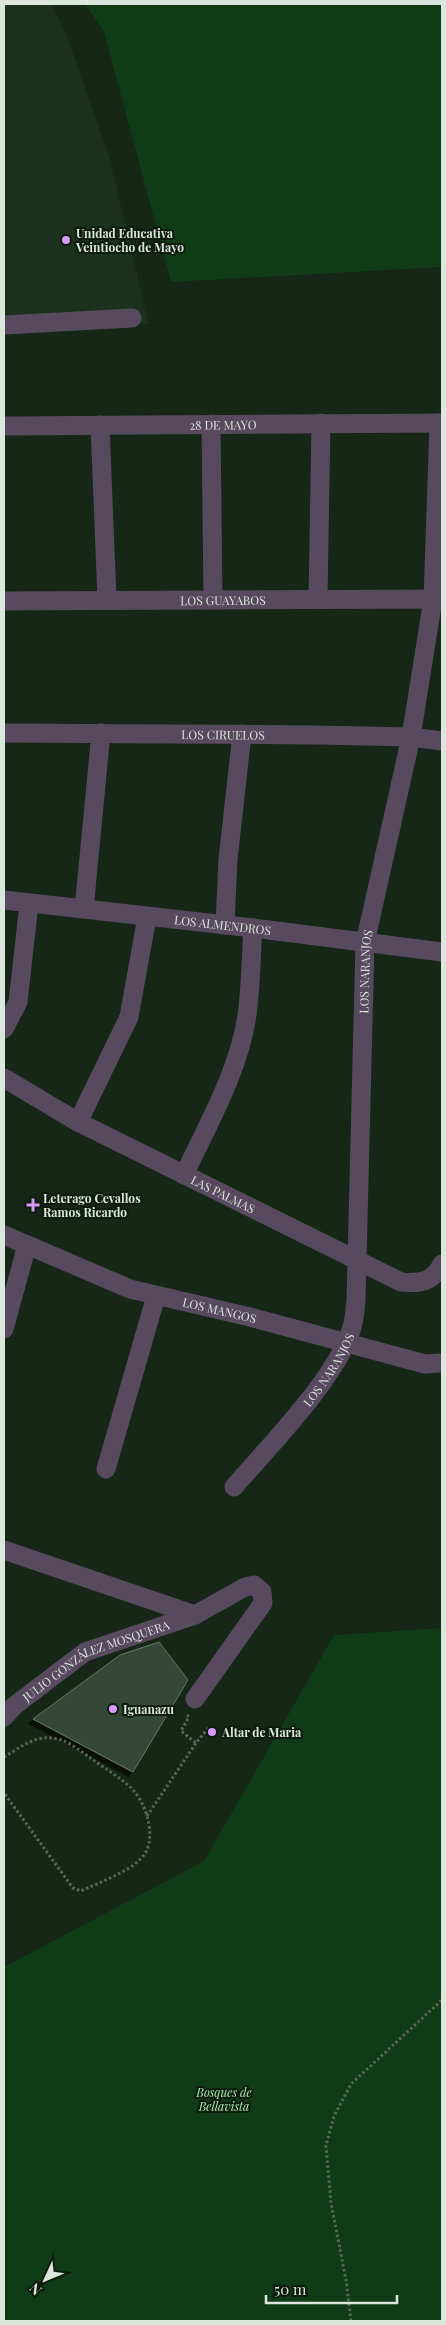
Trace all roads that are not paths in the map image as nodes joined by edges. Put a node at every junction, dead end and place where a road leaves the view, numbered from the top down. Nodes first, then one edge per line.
1 (132, 318) dead end
2 (4, 325) edge
3 (321, 422) junction
4 (441, 423) edge
5 (211, 424) junction
6 (100, 425) junction
7 (4, 426) edge
8 (107, 599) junction
9 (213, 599) junction
10 (318, 599) junction
11 (438, 599) edge
12 (4, 601) edge
13 (4, 733) edge
14 (101, 733) junction
15 (242, 734) junction
16 (411, 737) junction
17 (442, 741) edge
18 (4, 900) edge
19 (29, 904) junction
20 (84, 909) junction
21 (147, 917) junction
22 (225, 924) junction
23 (253, 928) junction
24 (365, 943) junction
25 (442, 952) edge
26 (4, 1029) edge
27 (4, 1078) edge
28 (78, 1122) junction
29 (184, 1175) junction
30 (4, 1234) edge
31 (27, 1245) junction
32 (357, 1260) junction
33 (442, 1264) edge
34 (156, 1296) junction
35 (4, 1329) edge
36 (346, 1344) junction
37 (437, 1366) edge
38 (106, 1469) dead end
39 (234, 1487) dead end
40 (4, 1550) edge
41 (195, 1614) junction
42 (195, 1699) road end
43 (4, 1717) edge

1 - 2 street
3 - 4 street, 28 DE MAYO
3 - 5 street, 28 DE MAYO
3 - 10 street
4 - 11 street, LOS NARANJOS
5 - 6 street, 28 DE MAYO
5 - 9 street
6 - 7 street, 28 DE MAYO
6 - 8 street
8 - 9 street, LOS GUAYABOS
8 - 12 street, LOS GUAYABOS
9 - 10 street, LOS GUAYABOS
10 - 11 street, LOS GUAYABOS
11 - 16 street, LOS NARANJOS
13 - 14 street, LOS CIRUELOS
14 - 15 street, LOS CIRUELOS
14 - 20 street
15 - 16 street, LOS CIRUELOS
15 - 22 street
16 - 17 street, LOS CIRUELOS
16 - 24 street, LOS NARANJOS
18 - 19 street, LOS ALMENDROS
19 - 20 street, LOS ALMENDROS
19 - 26 street
20 - 21 street, LOS ALMENDROS
21 - 22 street, LOS ALMENDROS
21 - 28 street
22 - 23 street, LOS ALMENDROS
23 - 24 street, LOS ALMENDROS
23 - 29 street
24 - 25 street, LOS ALMENDROS
24 - 32 street, LOS NARANJOS
27 - 28 street, LAS PALMAS
28 - 29 street, LAS PALMAS
29 - 32 street, LAS PALMAS
30 - 31 street, LOS MANGOS
31 - 34 street, LOS MANGOS
31 - 35 street
32 - 33 street, LAS PALMAS
32 - 36 street, LOS NARANJOS
34 - 36 street, LOS MANGOS
34 - 38 street
36 - 37 street, LOS MANGOS
36 - 39 street, LOS NARANJOS
40 - 41 street
41 - 42 street, JULIO GONZÁLEZ MOSQUERA
41 - 43 street, JULIO GONZÁLEZ MOSQUERA

